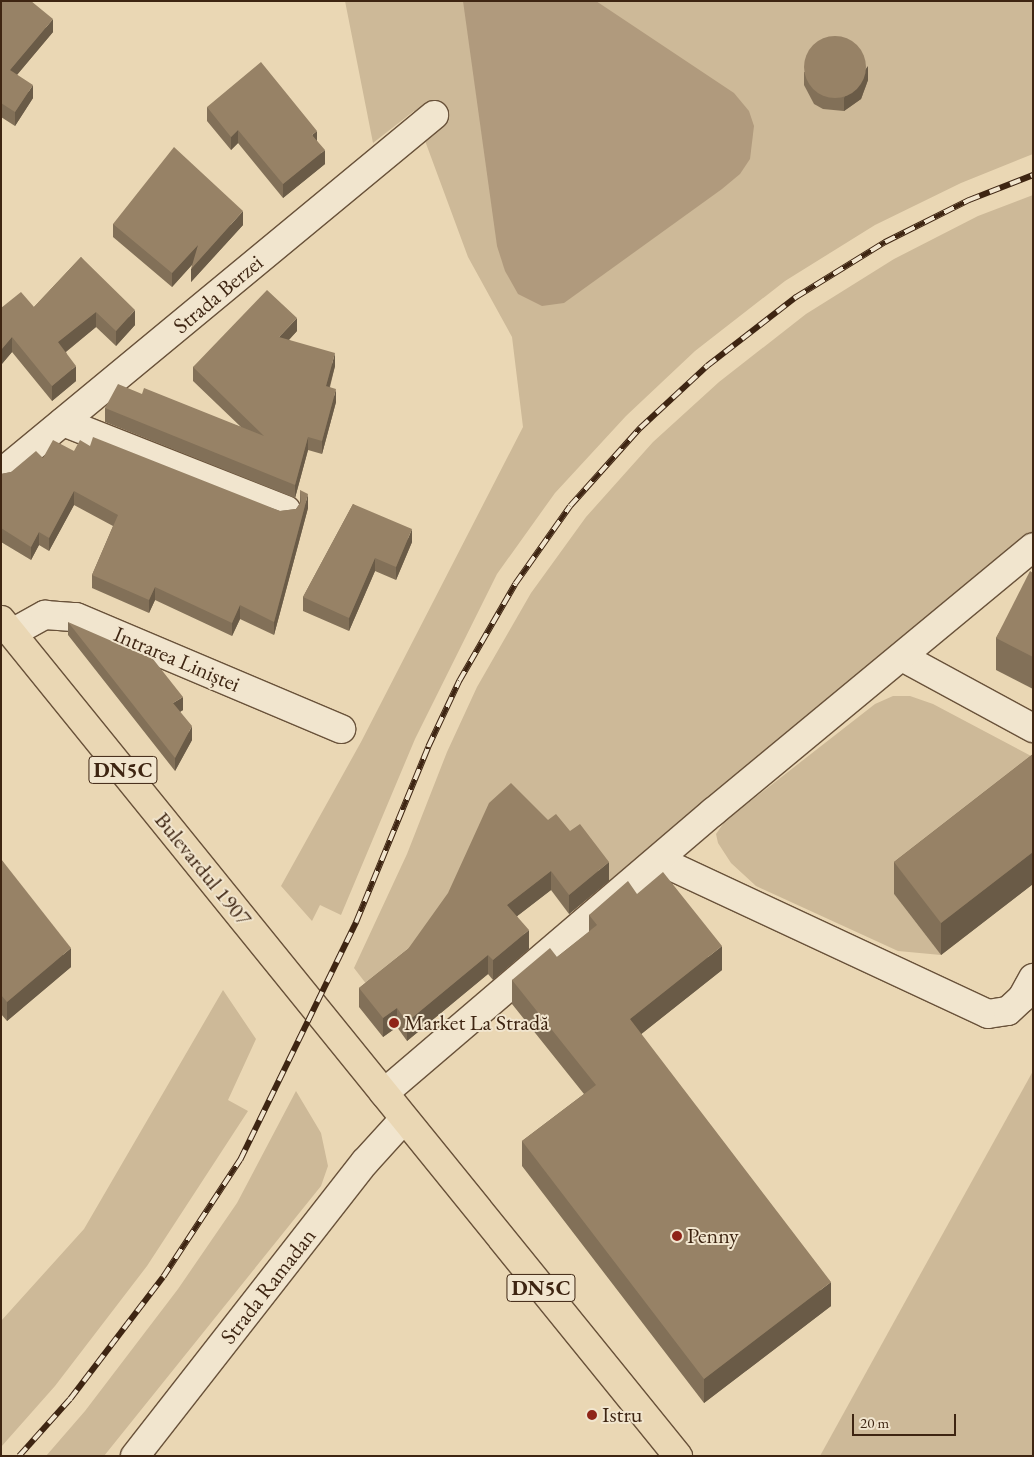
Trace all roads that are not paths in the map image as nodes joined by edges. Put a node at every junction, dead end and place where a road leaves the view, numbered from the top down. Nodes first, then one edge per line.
1 (434, 115) dead end
2 (63, 422) junction
3 (1, 473) edge
4 (286, 510) edge
5 (1033, 547) edge
6 (6, 626) edge
7 (902, 657) junction
8 (1033, 728) edge
9 (341, 729) dead end
10 (658, 860) junction
11 (1033, 978) edge
12 (384, 1094) junction
13 (404, 1119) junction
14 (135, 1456) edge
15 (678, 1456) edge

1 - 2 street, Strada Berzei
2 - 3 street, Strada Berzei
2 - 4 street
5 - 7 street
6 - 9 street, Intrarea Liniștei
6 - 12 main road, Bulevardul 1907 / DN5C
7 - 8 street
7 - 10 street
10 - 11 street
10 - 12 street
12 - 13 main road, Bulevardul 1907 / DN5C
13 - 14 street, Strada Ramadan
13 - 15 main road, DN5C

